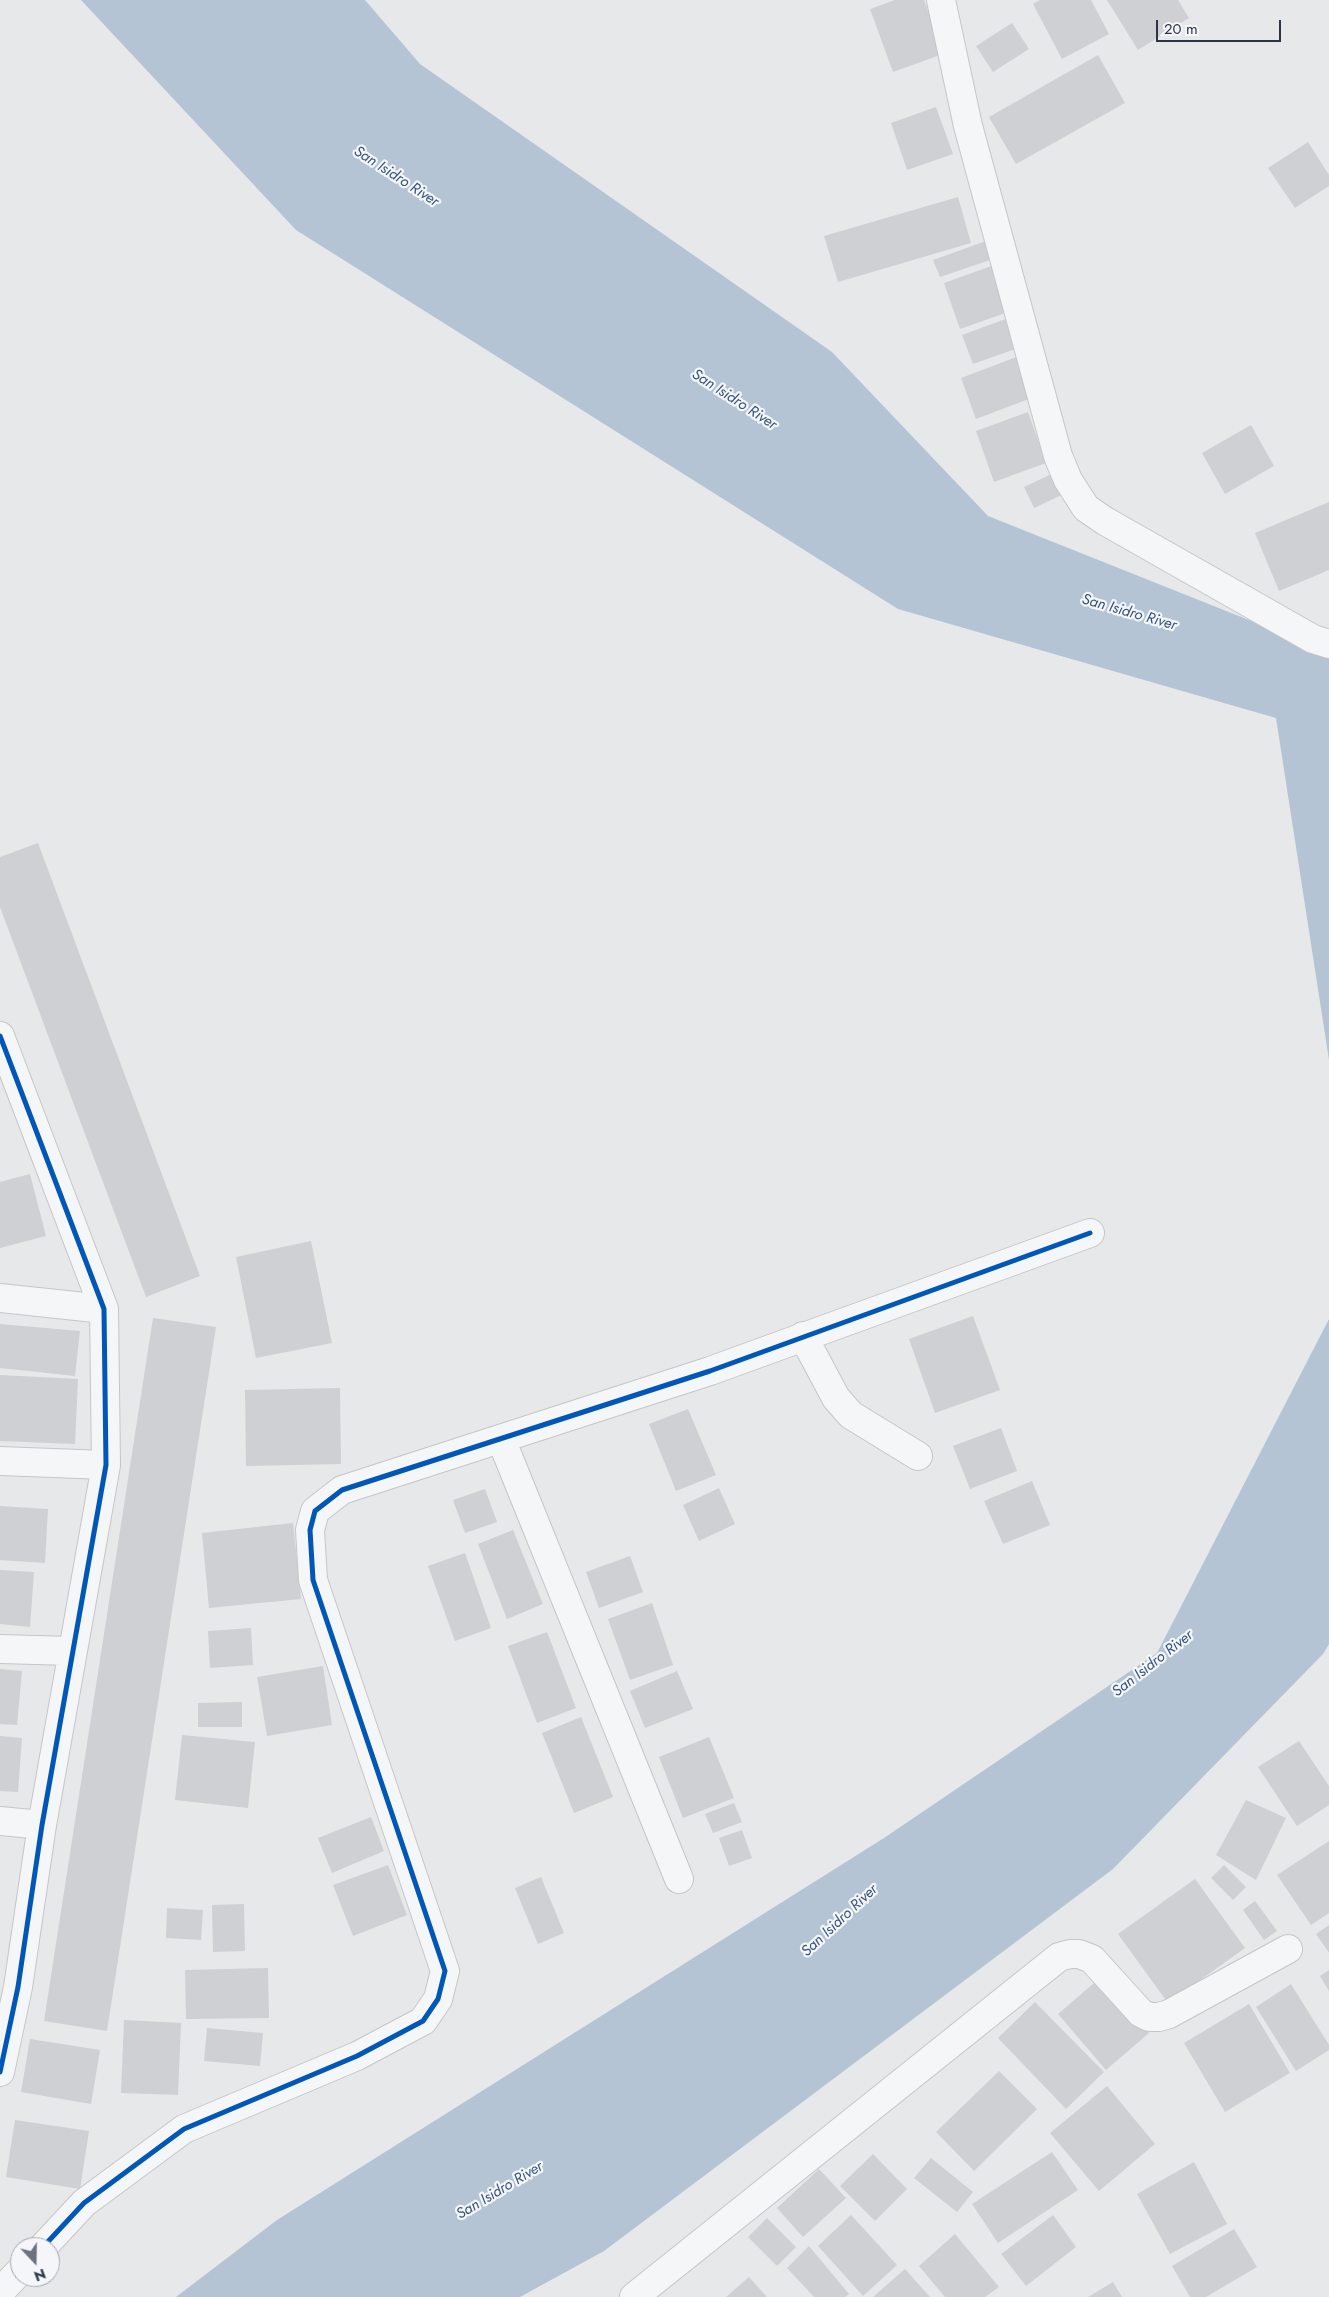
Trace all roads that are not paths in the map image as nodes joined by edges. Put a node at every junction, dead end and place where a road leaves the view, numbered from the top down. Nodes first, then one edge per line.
1 (941, 0) edge
2 (1329, 644) edge
3 (0, 1036) edge
4 (1090, 1233) dead end
5 (0, 1298) edge
6 (104, 1309) junction
7 (803, 1336) junction
8 (501, 1438) junction
9 (918, 1456) dead end
10 (0, 1462) edge
11 (106, 1465) junction
12 (0, 1649) edge
13 (71, 1651) junction
14 (0, 1821) edge
15 (42, 1825) junction
16 (679, 1880) dead end
17 (1288, 1949) dead end
18 (9, 1986) edge
19 (0, 2072) edge
20 (52, 2237) edge
21 (10, 2282) edge
22 (0, 2292) edge
23 (634, 2297) edge

1 - 2 street
3 - 6 street
4 - 7 street
5 - 6 street
6 - 11 street
7 - 8 street
7 - 9 street
8 - 16 street
8 - 20 street
10 - 11 street
11 - 13 street
12 - 13 street
13 - 15 street
14 - 15 street
15 - 18 street
17 - 23 street
18 - 19 street
21 - 22 street

